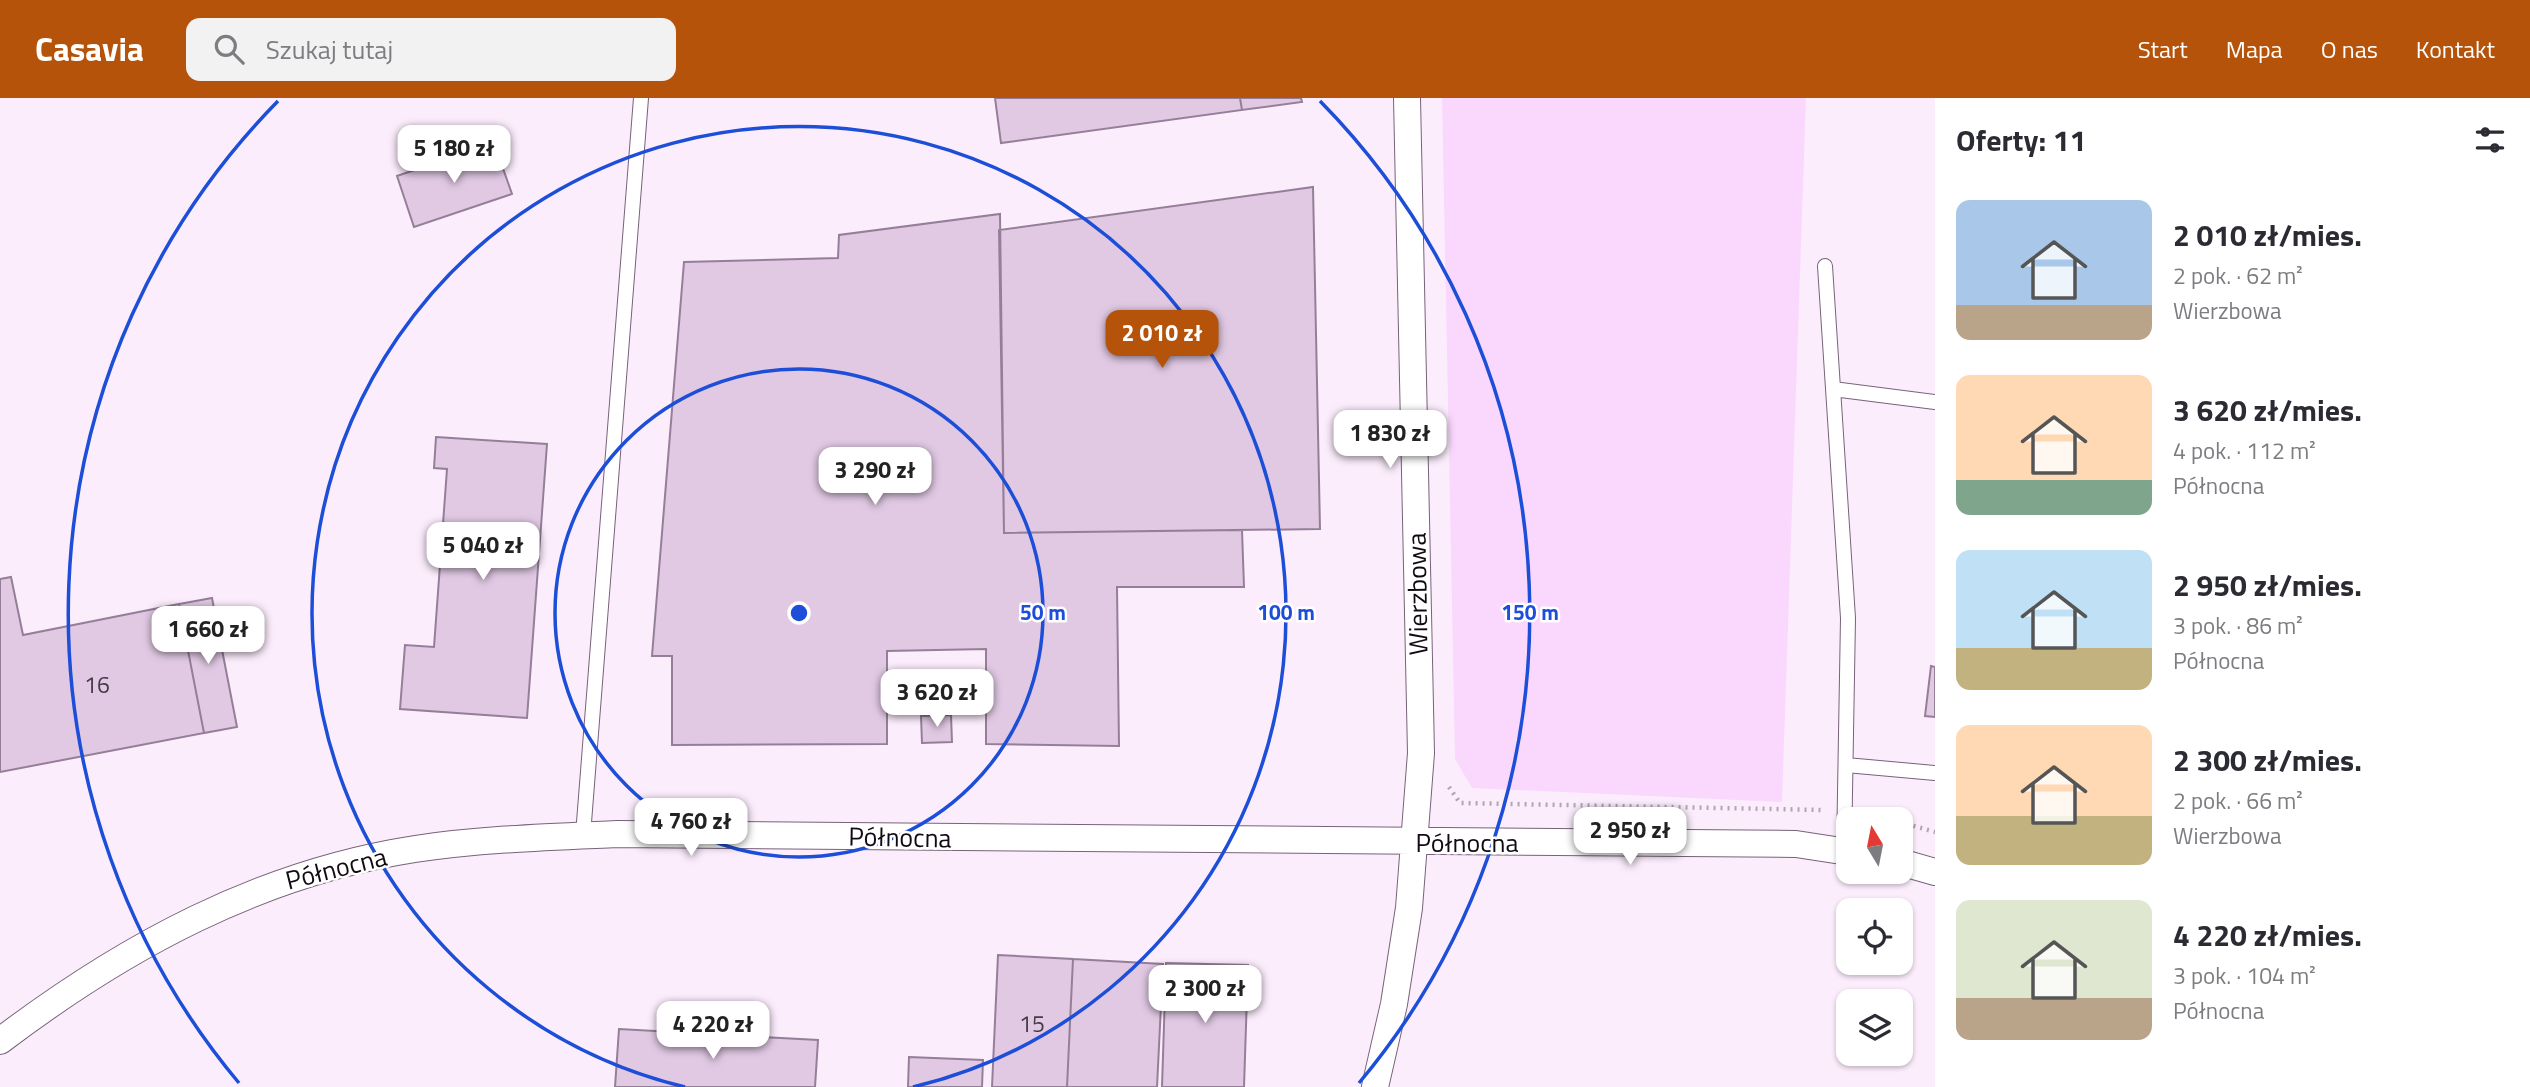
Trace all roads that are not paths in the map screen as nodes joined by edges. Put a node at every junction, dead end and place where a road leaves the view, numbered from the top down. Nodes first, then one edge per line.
1 (641, 98) edge
2 (1407, 98) edge
3 (1825, 266) dead end
4 (1833, 389) junction
5 (1935, 402) edge
6 (1846, 765) junction
7 (1935, 773) edge
8 (1845, 807) edge
9 (583, 835) junction
10 (1415, 842) junction
11 (1836, 850) edge
12 (1913, 866) edge
13 (1935, 872) edge
14 (0, 1041) edge
15 (1375, 1087) edge

1 - 9 lane
2 - 10 street, Wierzbowa
3 - 4 lane
4 - 5 lane
4 - 6 lane
6 - 7 lane
6 - 8 lane
9 - 10 street, Północna
9 - 14 street, Północna
10 - 11 street, Północna
10 - 15 street, Wierzbowa
12 - 13 street

